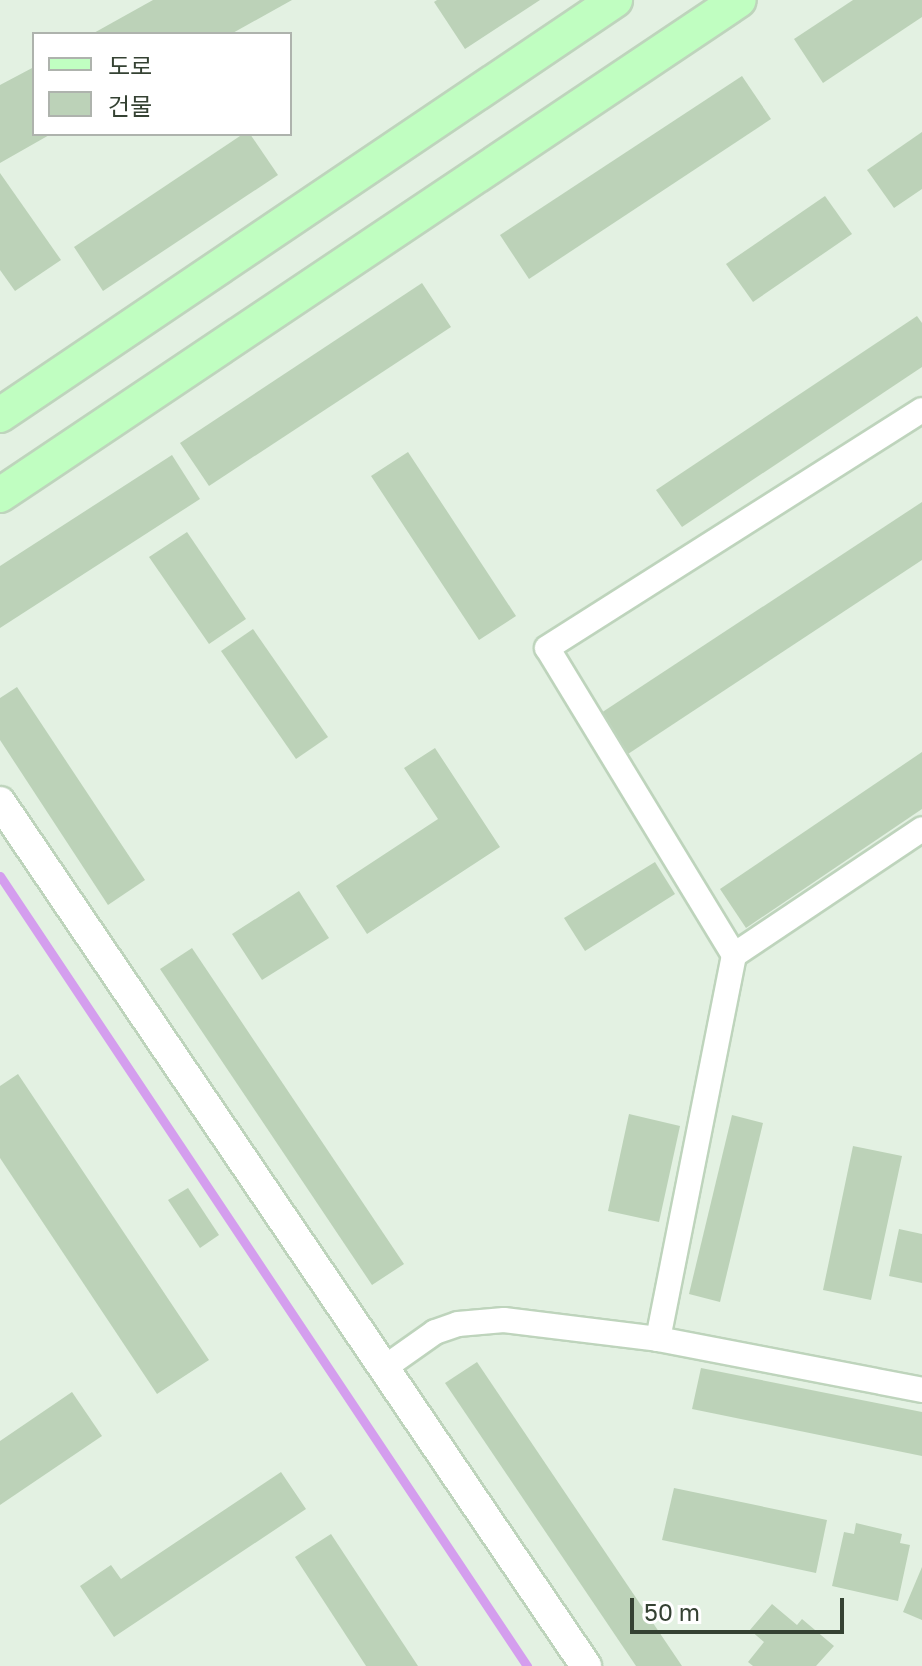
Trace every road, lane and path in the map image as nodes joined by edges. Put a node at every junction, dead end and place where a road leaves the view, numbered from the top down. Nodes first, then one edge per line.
1 (615, 0) edge
2 (739, 0) edge
3 (922, 410) edge
4 (0, 415) edge
5 (0, 495) edge
6 (0, 802) edge
7 (922, 829) edge
8 (734, 955) junction
9 (658, 1339) junction
10 (384, 1368) junction
11 (922, 1390) edge
12 (586, 1666) edge

1 - 4 main road
2 - 5 main road
3 - 8 street
6 - 10 street
7 - 8 street
8 - 9 street
9 - 10 street
9 - 11 street
10 - 12 street

